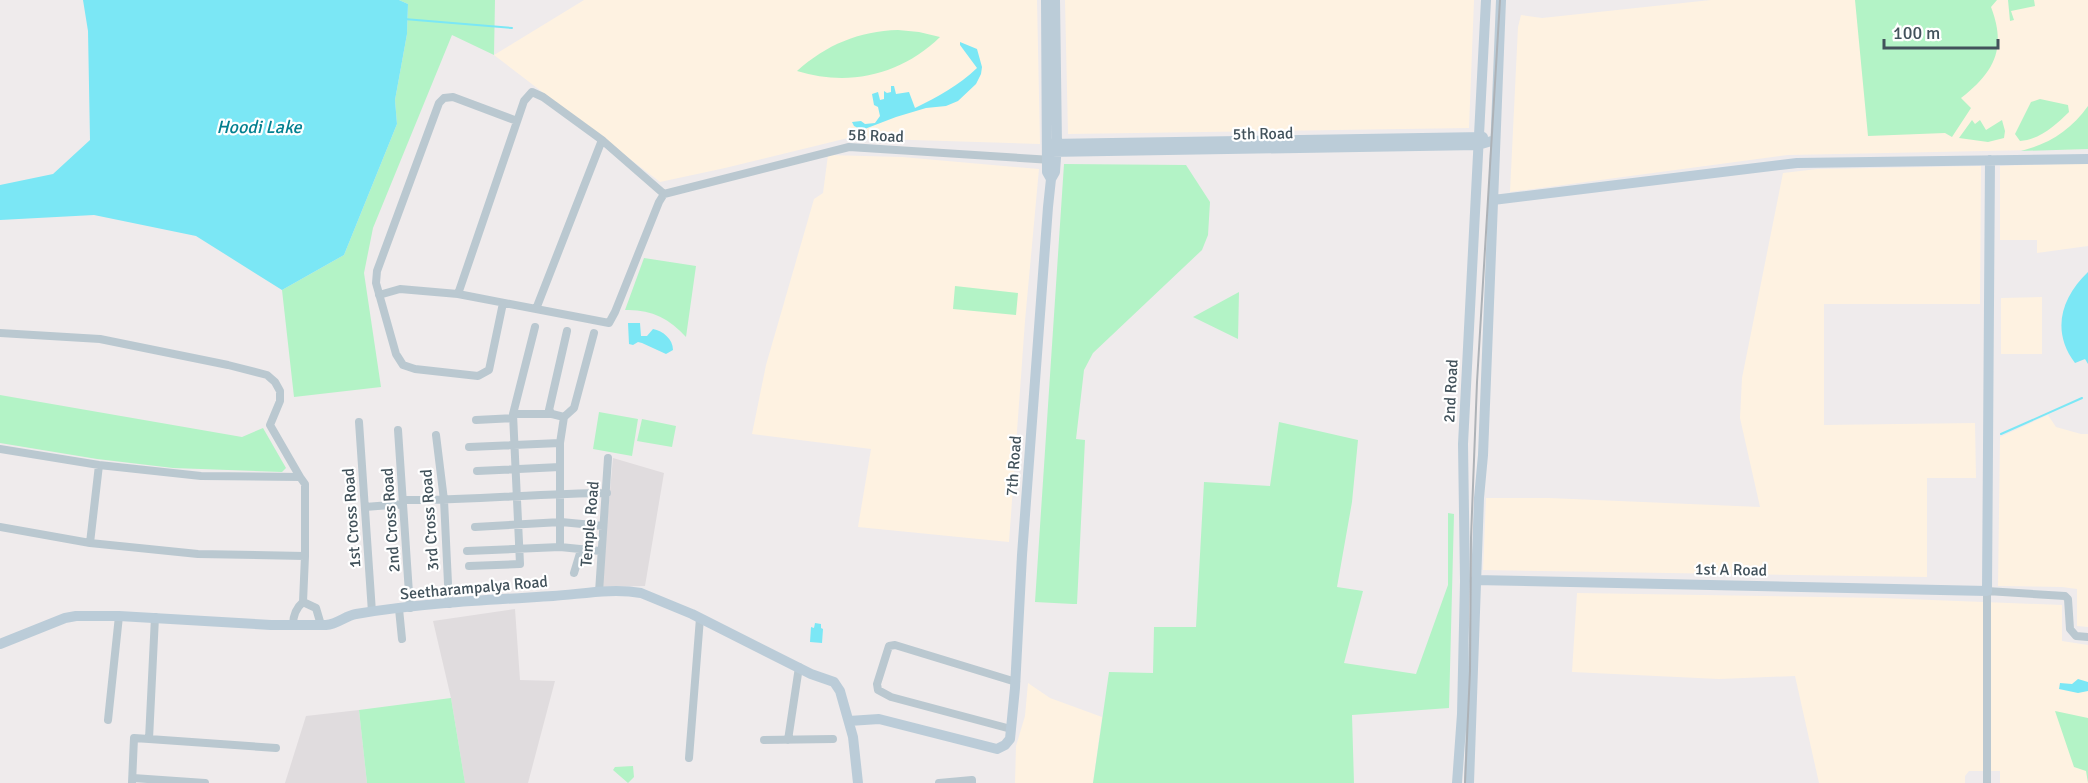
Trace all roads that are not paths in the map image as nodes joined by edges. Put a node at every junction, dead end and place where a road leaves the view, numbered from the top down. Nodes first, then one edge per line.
1 (1046, 0) edge
2 (1055, 0) edge
3 (1486, 0) edge
4 (1501, 0) edge
5 (517, 121) junction
6 (1496, 139) junction
7 (602, 140) junction
8 (1478, 141) junction
9 (1052, 152) junction
10 (2088, 159) edge
11 (1990, 160) junction
12 (664, 194) junction
13 (1493, 200) junction
14 (380, 294) junction
15 (458, 294) junction
16 (503, 303) junction
17 (536, 309) junction
18 (536, 327) dead end
19 (567, 331) dead end
20 (0, 333) edge
21 (594, 333) dead end
22 (552, 414) junction
23 (513, 416) junction
24 (564, 417) junction
25 (476, 420) dead end
26 (359, 422) dead end
27 (398, 430) dead end
28 (436, 435) dead end
29 (560, 443) junction
30 (513, 444) junction
31 (469, 447) dead end
32 (0, 448) edge
33 (608, 458) dead end
34 (99, 465) junction
35 (1463, 465) junction
36 (560, 467) junction
37 (516, 469) junction
38 (477, 471) dead end
39 (1480, 474) junction
40 (300, 477) junction
41 (1464, 483) junction
42 (607, 493) junction
43 (561, 494) junction
44 (517, 495) junction
45 (444, 501) junction
46 (403, 502) junction
47 (365, 507) junction
48 (561, 522) junction
49 (519, 523) junction
50 (603, 526) junction
51 (0, 527) edge
52 (475, 527) dead end
53 (90, 543) junction
54 (560, 547) junction
55 (520, 549) junction
56 (467, 550) dead end
57 (580, 550) junction
58 (600, 551) junction
59 (305, 556) junction
60 (469, 566) dead end
61 (574, 573) dead end
62 (1475, 580) junction
63 (1987, 591) junction
64 (599, 592) junction
65 (303, 602) junction
66 (449, 604) junction
67 (405, 608) junction
68 (372, 612) junction
69 (119, 615) junction
70 (155, 617) junction
71 (700, 618) junction
72 (293, 625) junction
73 (321, 625) junction
74 (2088, 637) edge
75 (402, 639) dead end
76 (2, 643) edge
77 (798, 668) junction
78 (1016, 682) junction
79 (108, 720) dead end
80 (849, 721) junction
81 (1011, 729) junction
82 (149, 739) junction
83 (833, 739) dead end
84 (764, 740) dead end
85 (788, 740) junction
86 (276, 748) dead end
87 (689, 758) dead end
88 (132, 781) edge
89 (205, 783) edge
90 (858, 783) edge
91 (939, 783) edge
92 (972, 783) edge
93 (1457, 783) edge
94 (1469, 783) edge
95 (1987, 783) edge

1 - 9 street, 7th Road
2 - 9 street, 7th Road
3 - 8 street, 2nd Road
4 - 6 street, 2nd Road
5 - 7 street
5 - 14 street
5 - 15 street
6 - 8 street, 5th Road
6 - 13 street, 2nd Road
7 - 12 street
7 - 17 street
8 - 9 street, 5th Road
8 - 35 street, 2nd Road
9 - 12 street, 5B Road
9 - 78 street, 7th Road
10 - 11 street
11 - 13 street
11 - 63 street
12 - 17 street
13 - 39 street, 2nd Road
14 - 15 street
14 - 16 street
15 - 16 street
16 - 17 street
18 - 23 street
19 - 22 street
20 - 40 street
21 - 24 street
22 - 23 street
22 - 24 street
23 - 25 street
23 - 30 street
24 - 29 street
26 - 47 street, 1st Cross Road
27 - 46 street, 2nd Cross Road
28 - 45 street, 3rd Cross Road
29 - 30 street
29 - 36 street
30 - 31 street
30 - 37 street
32 - 34 street
33 - 42 street, Temple Road
34 - 40 street
34 - 53 street
35 - 39 street
35 - 41 street, 2nd Road
36 - 37 street
36 - 43 street
37 - 38 street
37 - 44 street
39 - 41 street
39 - 62 street, 2nd Road
40 - 59 street
41 - 93 street, 2nd Road
42 - 43 street
42 - 50 street, Temple Road
43 - 44 street
43 - 48 street
44 - 45 street
44 - 49 street
45 - 46 street
45 - 66 street, 3rd Cross Road
46 - 47 street
46 - 67 street, 2nd Cross Road
47 - 68 street, 1st Cross Road
48 - 49 street
48 - 50 street
48 - 54 street
49 - 52 street
49 - 55 street
50 - 58 street, Temple Road
51 - 53 street
53 - 59 street
54 - 55 street
54 - 57 street
55 - 56 street
55 - 60 street
57 - 58 street
57 - 61 street
58 - 64 street, Temple Road
59 - 65 street
62 - 63 street, 1st A Road
62 - 94 street, 2nd Road
63 - 74 street
63 - 95 street
64 - 66 street, Seetharampalya Road
64 - 71 street, Seetharampalya Road
65 - 72 street
65 - 73 street
66 - 67 street, Seetharampalya Road
67 - 68 street, Seetharampalya Road
67 - 75 street, 2nd Cross Road
68 - 73 street, Seetharampalya Road
69 - 70 street, Seetharampalya Road
69 - 76 street, Seetharampalya Road
69 - 79 street
70 - 72 street, Seetharampalya Road
70 - 82 street
71 - 77 street, Seetharampalya Road
71 - 87 street
72 - 73 street, Seetharampalya Road
77 - 80 street, Seetharampalya Road
77 - 85 street
78 - 81 street, 7th Road
78 - 81 street
80 - 81 street, 7th Road
80 - 90 street, Seetharampalya Road
82 - 86 street
82 - 88 street
83 - 85 street
84 - 85 street
88 - 89 street
91 - 92 street

